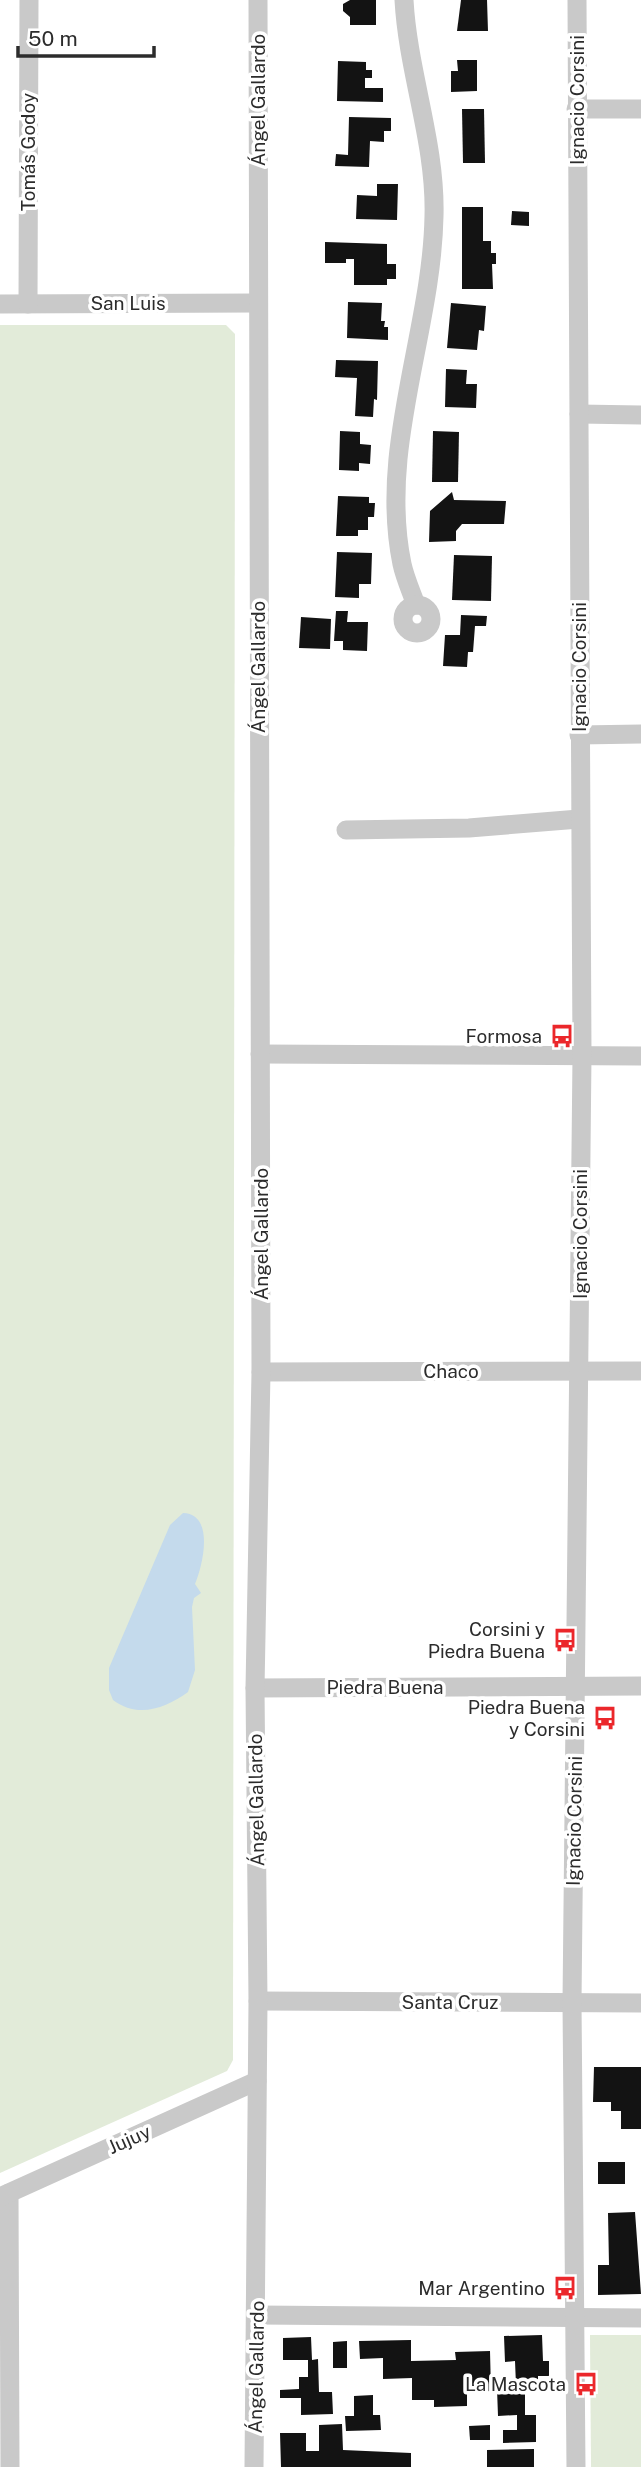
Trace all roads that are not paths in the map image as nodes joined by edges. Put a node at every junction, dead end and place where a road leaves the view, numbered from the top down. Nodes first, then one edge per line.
1 (29, 0) edge
2 (258, 0) edge
3 (404, 0) edge
4 (577, 0) edge
5 (576, 109) junction
6 (641, 109) edge
7 (28, 303) junction
8 (256, 303) junction
9 (0, 304) edge
10 (579, 414) junction
11 (641, 415) edge
12 (416, 605) dead end
13 (641, 734) edge
14 (579, 735) junction
15 (579, 819) junction
16 (346, 830) dead end
17 (260, 1054) junction
18 (582, 1056) junction
19 (641, 1056) edge
20 (579, 1370) junction
21 (641, 1371) edge
22 (261, 1372) junction
23 (576, 1686) junction
24 (641, 1686) edge
25 (256, 1688) junction
26 (258, 2001) junction
27 (572, 2002) junction
28 (641, 2003) edge
29 (257, 2081) junction
30 (4, 2195) edge
31 (257, 2315) junction
32 (576, 2318) junction
33 (641, 2318) edge
34 (10, 2467) edge
35 (254, 2467) edge
36 (576, 2467) edge

1 - 7 street, Tomás Godoy
2 - 8 street, Ángel Gallardo
3 - 12 street
4 - 5 street, Ignacio Corsini
5 - 6 street
5 - 10 street, Ignacio Corsini
7 - 8 street, San Luis
7 - 9 street, San Luis
8 - 17 street, Ángel Gallardo
10 - 11 street
10 - 14 street, Ignacio Corsini
13 - 14 street
14 - 15 street, Ignacio Corsini
15 - 16 street
15 - 18 street, Ignacio Corsini
17 - 18 street
17 - 22 street, Ángel Gallardo
18 - 19 street
18 - 20 street, Ignacio Corsini
20 - 21 street, Chaco
20 - 22 street, Chaco
20 - 23 street, Ignacio Corsini
22 - 25 street, Ángel Gallardo
23 - 24 street, Piedra Buena
23 - 25 street, Piedra Buena
23 - 27 street, Ignacio Corsini
25 - 26 street, Ángel Gallardo
26 - 27 street, Santa Cruz
26 - 29 street, Ángel Gallardo
27 - 28 street, Santa Cruz
27 - 32 street, Ignacio Corsini
29 - 30 street, Jujuy
29 - 31 street, Ángel Gallardo
30 - 34 street
31 - 32 street
31 - 35 street, Ángel Gallardo
32 - 33 street
32 - 36 street, Ignacio Corsini

